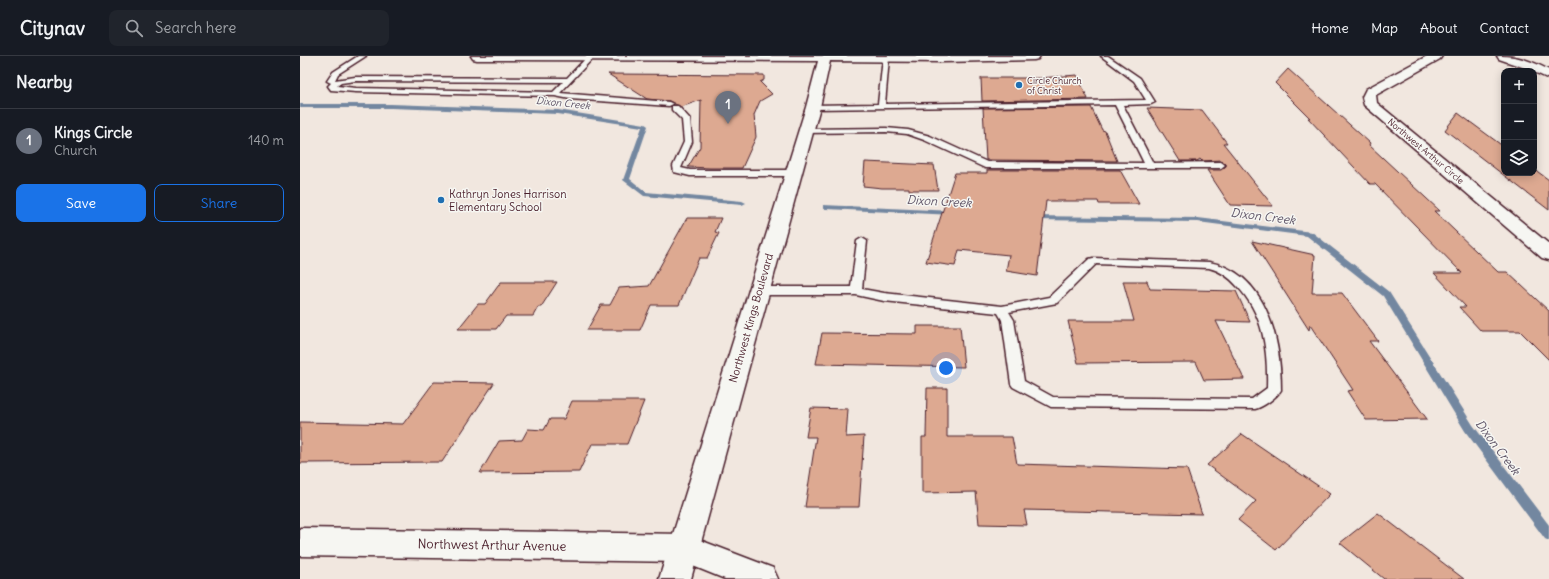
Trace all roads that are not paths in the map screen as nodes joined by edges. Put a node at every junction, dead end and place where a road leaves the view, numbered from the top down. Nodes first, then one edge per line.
1 (363, 56) edge
2 (477, 56) edge
3 (495, 56) edge
4 (592, 56) edge
5 (1034, 56) edge
6 (1104, 56) edge
7 (1436, 56) edge
8 (1503, 56) edge
9 (825, 57) edge
10 (886, 58) junction
11 (1549, 75) edge
12 (569, 80) junction
13 (336, 82) junction
14 (555, 94) junction
15 (1118, 104) junction
16 (813, 107) junction
17 (881, 107) junction
18 (805, 131) junction
19 (1150, 165) junction
20 (1221, 165) dead end
21 (793, 173) junction
22 (862, 241) dead end
23 (1549, 254) edge
24 (759, 291) junction
25 (856, 291) junction
26 (1002, 310) junction
27 (300, 542) edge
28 (684, 548) junction
29 (675, 579) edge
30 (762, 579) edge

1 - 13 lane
2 - 3 main road
3 - 4 main road
4 - 9 main road
4 - 12 lane
5 - 10 main road
6 - 15 lane
7 - 23 main road, Northwest Arthur Circle
8 - 11 main road
9 - 10 main road
9 - 16 main road, Northwest Kings Boulevard
10 - 17 lane
12 - 13 lane
12 - 14 lane
13 - 14 lane
14 - 21 lane
15 - 17 lane
15 - 19 lane
16 - 17 lane
16 - 18 main road, Northwest Kings Boulevard
18 - 19 lane
18 - 21 main road, Northwest Kings Boulevard
19 - 20 lane
21 - 24 main road, Northwest Kings Boulevard
22 - 25 lane
24 - 25 lane
24 - 28 main road, Northwest Kings Boulevard
25 - 26 lane
26 - 26 lane
27 - 28 main road, Northwest Arthur Avenue
28 - 29 main road, Northwest Kings Boulevard
28 - 30 main road

